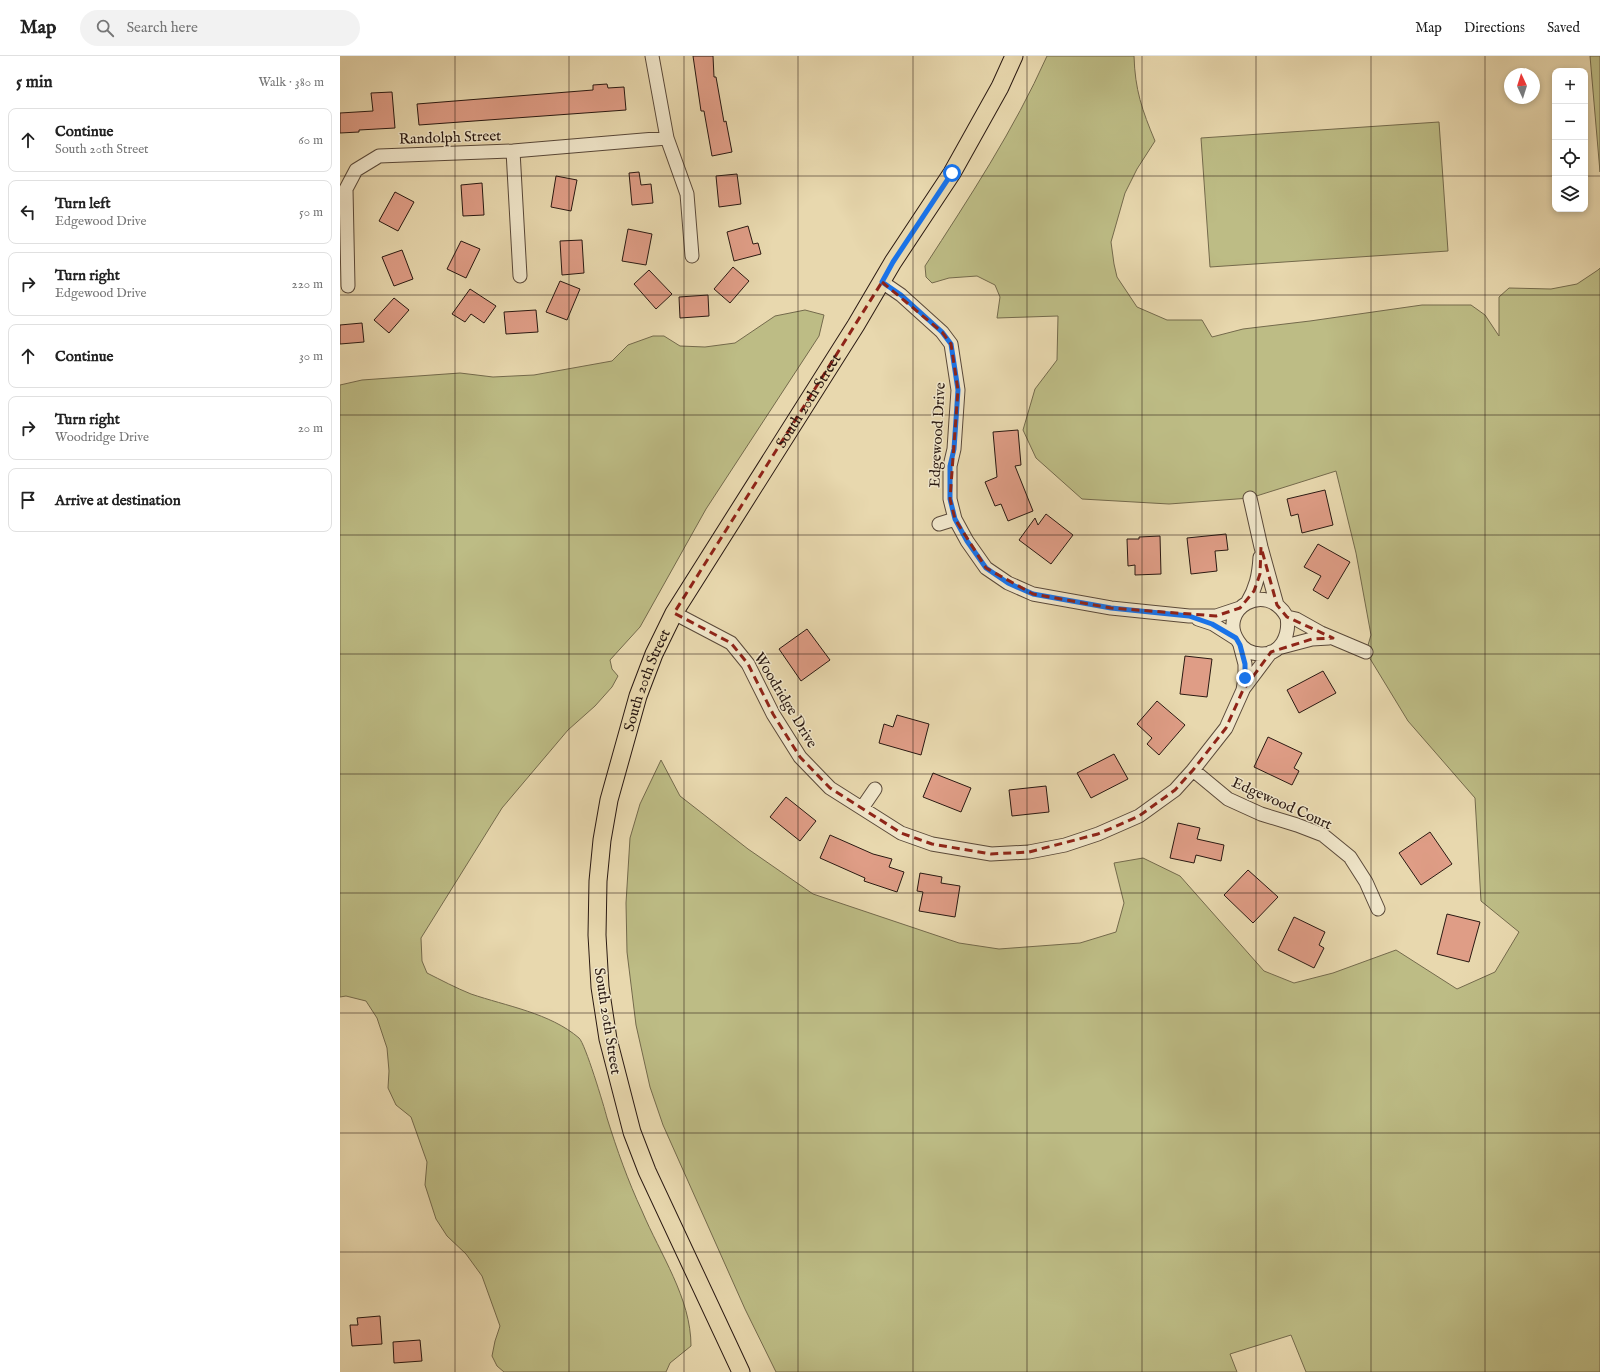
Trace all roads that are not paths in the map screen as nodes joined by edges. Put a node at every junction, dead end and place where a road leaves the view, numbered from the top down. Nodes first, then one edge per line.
1 (652, 56) edge
2 (1014, 56) edge
3 (667, 138) junction
4 (513, 152) junction
5 (692, 256) dead end
6 (520, 276) dead end
7 (882, 282) junction
8 (348, 286) dead end
9 (1250, 498) dead end
10 (955, 519) junction
11 (939, 524) dead end
12 (1261, 547) junction
13 (1277, 605) junction
14 (1243, 606) junction
15 (674, 613) junction
16 (1189, 616) junction
17 (1287, 617) junction
18 (1333, 638) junction
19 (1238, 642) junction
20 (1275, 650) junction
21 (1366, 652) dead end
22 (1243, 690) junction
23 (1193, 770) junction
24 (875, 789) dead end
25 (862, 808) junction
26 (1378, 909) dead end
27 (741, 1372) edge

1 - 3 street
2 - 7 main road, South 20th Street
3 - 4 street, Randolph Street
3 - 5 street
4 - 6 street
4 - 8 street, Randolph Street
7 - 10 street, Edgewood Drive
7 - 15 main road, South 20th Street
9 - 12 street
10 - 11 street
10 - 16 street, Edgewood Drive
12 - 13 street
12 - 14 street
13 - 14 street
13 - 17 street
14 - 16 street
14 - 19 street
15 - 25 street, Woodridge Drive
15 - 27 main road, South 20th Street
16 - 19 street
17 - 18 street
17 - 20 street
18 - 20 street
18 - 21 street
19 - 20 street
19 - 22 street, Woodridge Drive
20 - 22 street, Woodridge Drive
22 - 23 street, Woodridge Drive
23 - 25 street, Woodridge Drive
23 - 26 street, Edgewood Court
24 - 25 street

